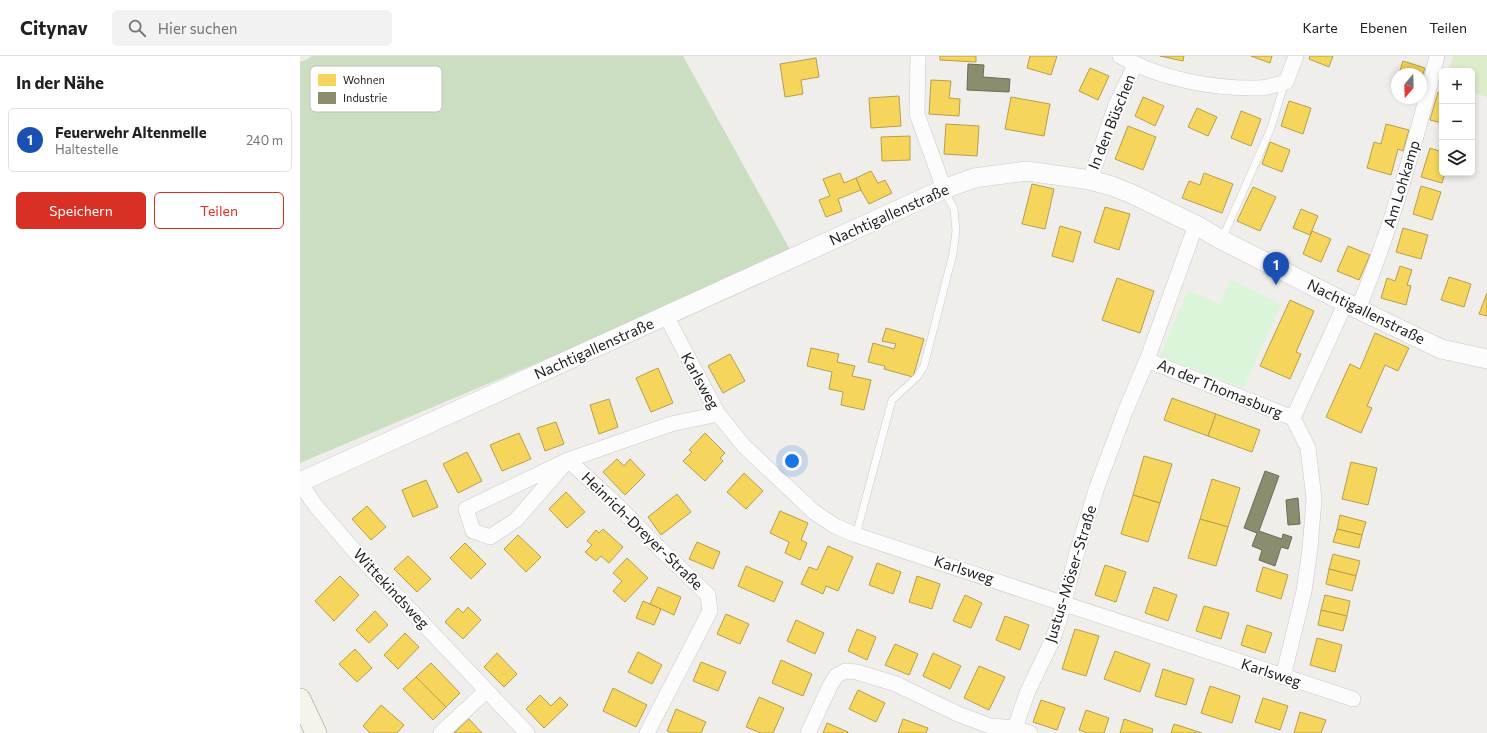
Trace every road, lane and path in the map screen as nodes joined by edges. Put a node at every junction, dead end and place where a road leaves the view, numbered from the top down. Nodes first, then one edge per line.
1 (918, 56) edge
2 (1120, 56) edge
3 (1296, 56) edge
4 (1437, 56) edge
5 (1137, 60) edge
6 (1286, 82) junction
7 (1090, 180) junction
8 (944, 190) junction
9 (1196, 225) junction
10 (1220, 238) junction
11 (1352, 305) junction
12 (666, 316) junction
13 (1487, 359) edge
14 (1147, 360) junction
15 (718, 414) junction
16 (1293, 418) junction
17 (568, 460) junction
18 (300, 482) edge
19 (856, 535) junction
20 (1064, 603) junction
21 (1283, 677) junction
22 (486, 691) junction
23 (300, 699) edge
24 (1353, 699) dead end
25 (1015, 728) junction
26 (300, 730) edge
27 (302, 733) edge
28 (316, 733) edge
29 (442, 733) edge
30 (527, 733) edge
31 (647, 733) edge
32 (808, 733) edge
33 (1030, 733) edge

1 - 8 street
2 - 5 street, In den Büschen
3 - 6 street
4 - 11 street, Am Lohkamp
5 - 6 street, In den Büschen
5 - 7 street, In den Büschen
6 - 10 lane
7 - 8 street, Nachtigallenstraße
7 - 9 street, Nachtigallenstraße
8 - 12 street, Nachtigallenstraße
8 - 19 lane
9 - 10 street, Nachtigallenstraße
9 - 14 street, Justus-Möser-Straße
10 - 11 street, Nachtigallenstraße
11 - 13 street, Nachtigallenstraße
11 - 16 street, An der Thomasburg
12 - 15 street, Karlsweg
12 - 18 street, Nachtigallenstraße
14 - 16 street, An der Thomasburg
14 - 20 street, Justus-Möser-Straße
15 - 17 street, Heinrich-Dreyer-Straße
15 - 19 street, Karlsweg
16 - 21 street, An der Thomasburg
17 - 17 street, Heinrich-Dreyer-Straße
17 - 31 street, Heinrich-Dreyer-Straße
18 - 22 street, Wittekindsweg
19 - 20 street, Karlsweg
20 - 21 street, Karlsweg
20 - 25 street, Justus-Möser-Straße
21 - 24 street, Karlsweg
22 - 29 street
22 - 30 street, Wittekindsweg
23 - 28 main road
25 - 32 street
25 - 33 street
26 - 27 main road

